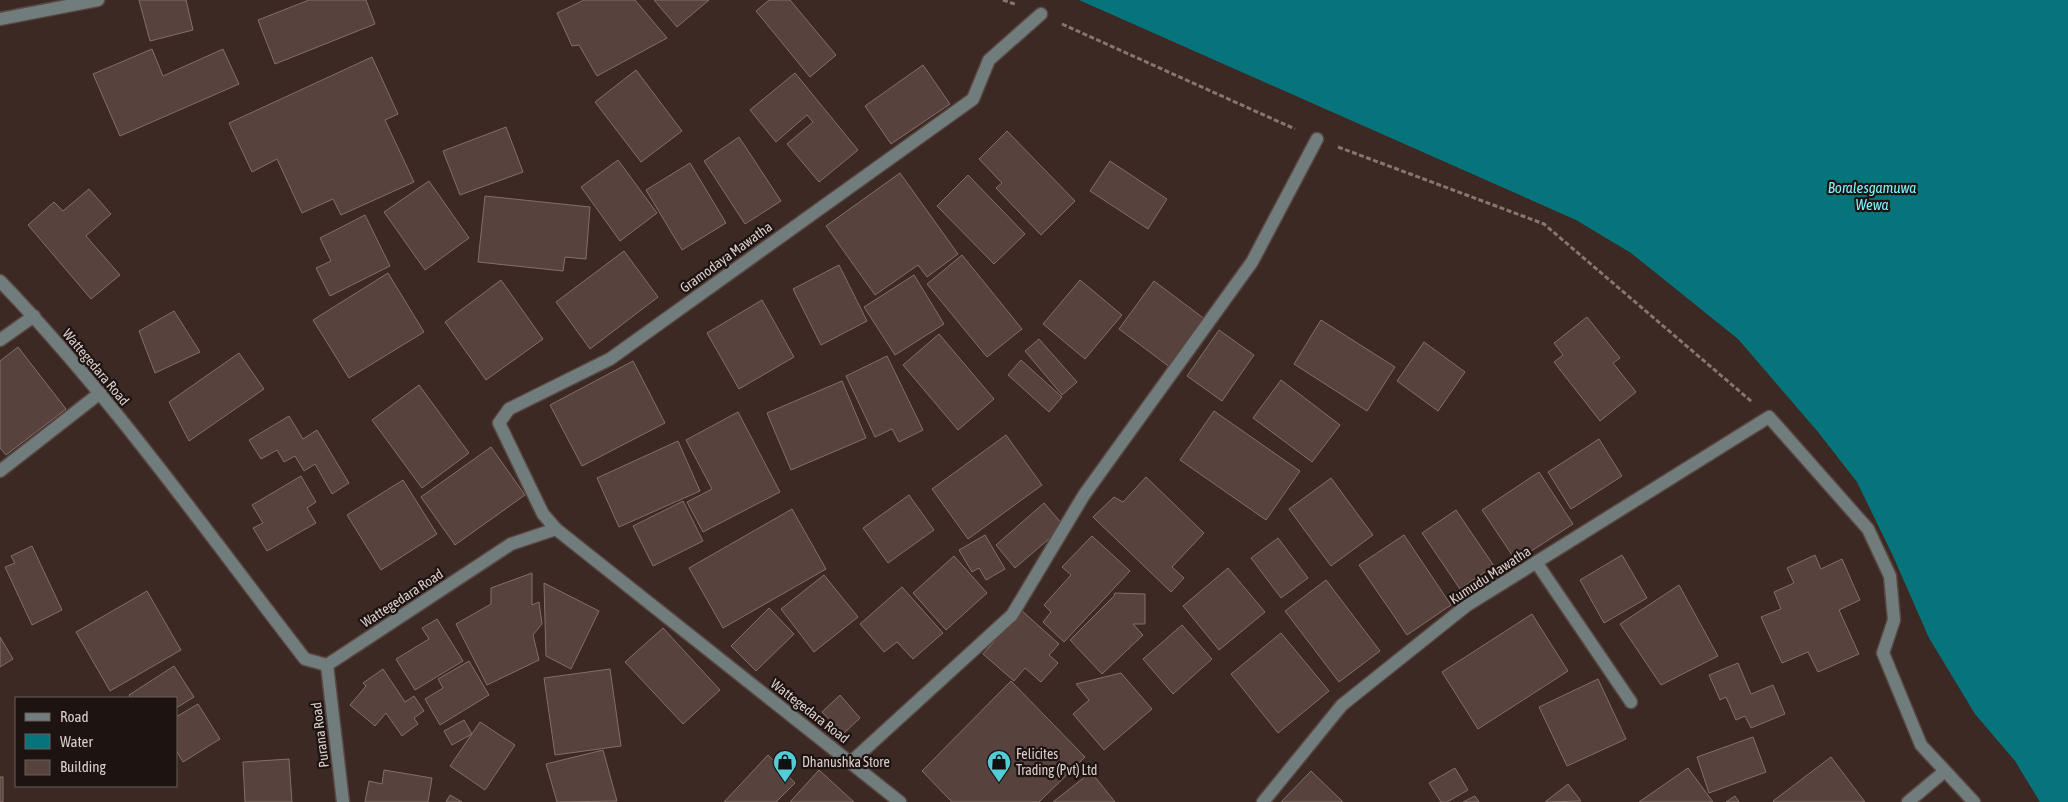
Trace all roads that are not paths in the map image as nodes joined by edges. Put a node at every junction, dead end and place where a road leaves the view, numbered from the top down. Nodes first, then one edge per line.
1 (98, 0) edge
2 (1041, 14) road end
3 (0, 19) edge
4 (1317, 139) road end
5 (0, 281) edge
6 (34, 316) junction
7 (0, 340) edge
8 (100, 393) junction
9 (0, 471) edge
10 (556, 529) junction
11 (1536, 562) junction
12 (327, 665) junction
13 (1631, 702) dead end
14 (850, 762) junction
15 (1945, 771) junction
16 (343, 802) edge
17 (900, 802) edge
18 (1263, 802) edge
19 (1908, 802) edge
20 (1974, 802) edge

1 - 3 street
2 - 10 street, Gramodaya Mawatha
4 - 14 street
5 - 6 street, Wattegedara Road
6 - 7 street
6 - 8 street, Wattegedara Road
8 - 9 street
8 - 12 street, Wattegedara Road
10 - 12 street, Wattegedara Road
10 - 14 street, Wattegedara Road
11 - 13 street
11 - 15 street, Kumudu Mawatha
11 - 18 street, Kumudu Mawatha
12 - 16 street, Purana Road
14 - 17 street, Wattegedara Road
15 - 19 street
15 - 20 street

